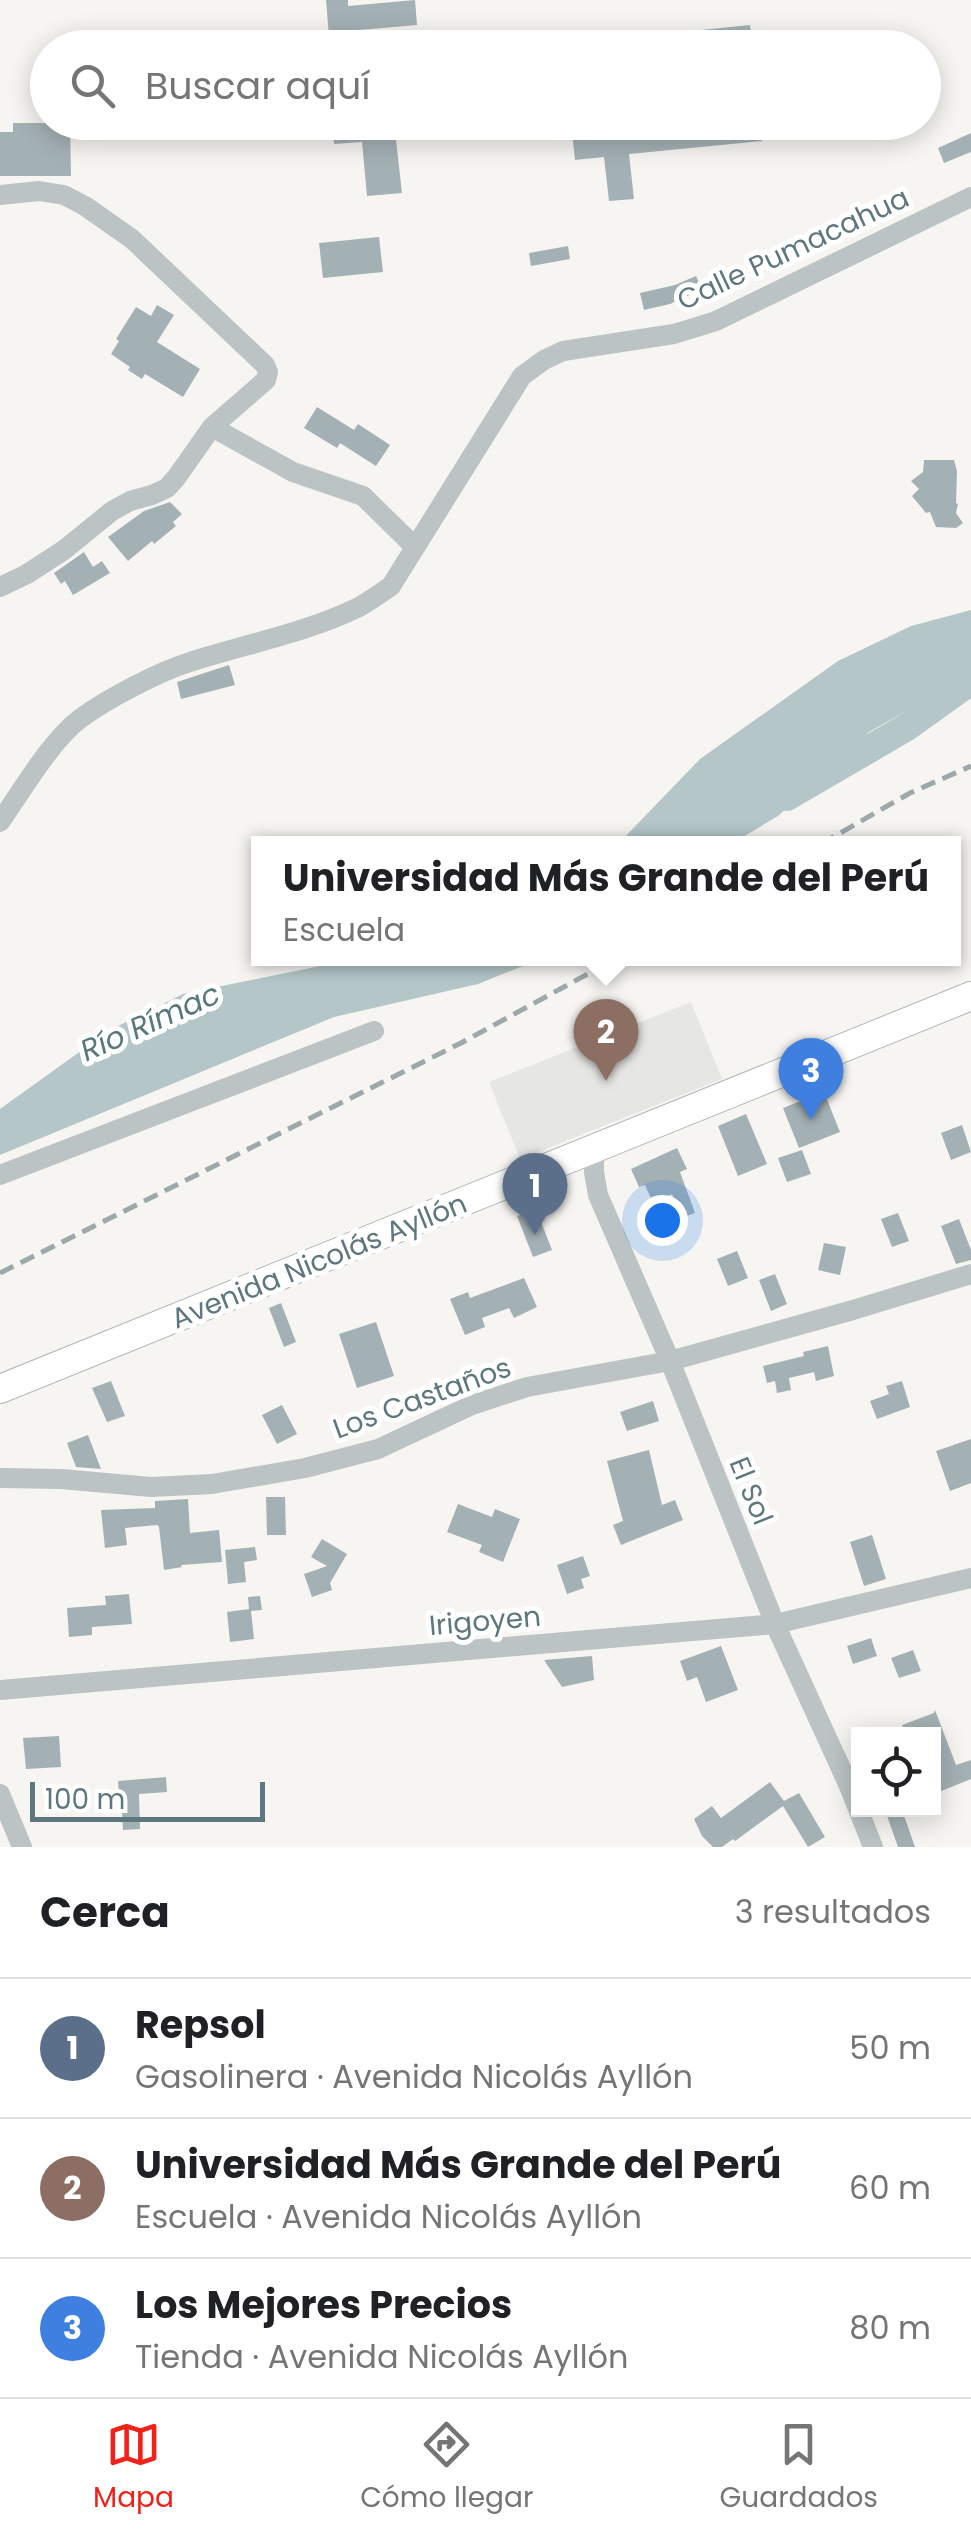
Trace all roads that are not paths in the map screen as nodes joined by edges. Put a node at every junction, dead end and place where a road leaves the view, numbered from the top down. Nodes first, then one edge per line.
1 (0, 195) edge
2 (971, 197) edge
3 (212, 427) junction
4 (416, 547) junction
5 (0, 588) edge
6 (0, 822) edge
7 (971, 996) edge
8 (374, 1031) dead end
9 (594, 1150) junction
10 (0, 1175) edge
11 (971, 1274) edge
12 (670, 1361) junction
13 (0, 1389) edge
14 (0, 1478) edge
15 (971, 1578) edge
16 (775, 1624) junction
17 (0, 1690) edge
18 (0, 1794) edge
19 (22, 1847) edge
20 (873, 1847) edge

1 - 3 street
2 - 4 street, Calle Pumacahua
3 - 4 street
3 - 5 street
4 - 6 street, Calle Pumacahua
7 - 9 highway, Avenida Nicolás Ayllón
8 - 10 street
9 - 12 street, El Sol
9 - 13 highway, Avenida Nicolás Ayllón
11 - 12 street, Los Castaños
12 - 14 street, Los Castaños
12 - 16 street, El Sol
15 - 16 street, Irigoyen
16 - 17 street, Irigoyen
16 - 20 street, El Sol
18 - 19 street

